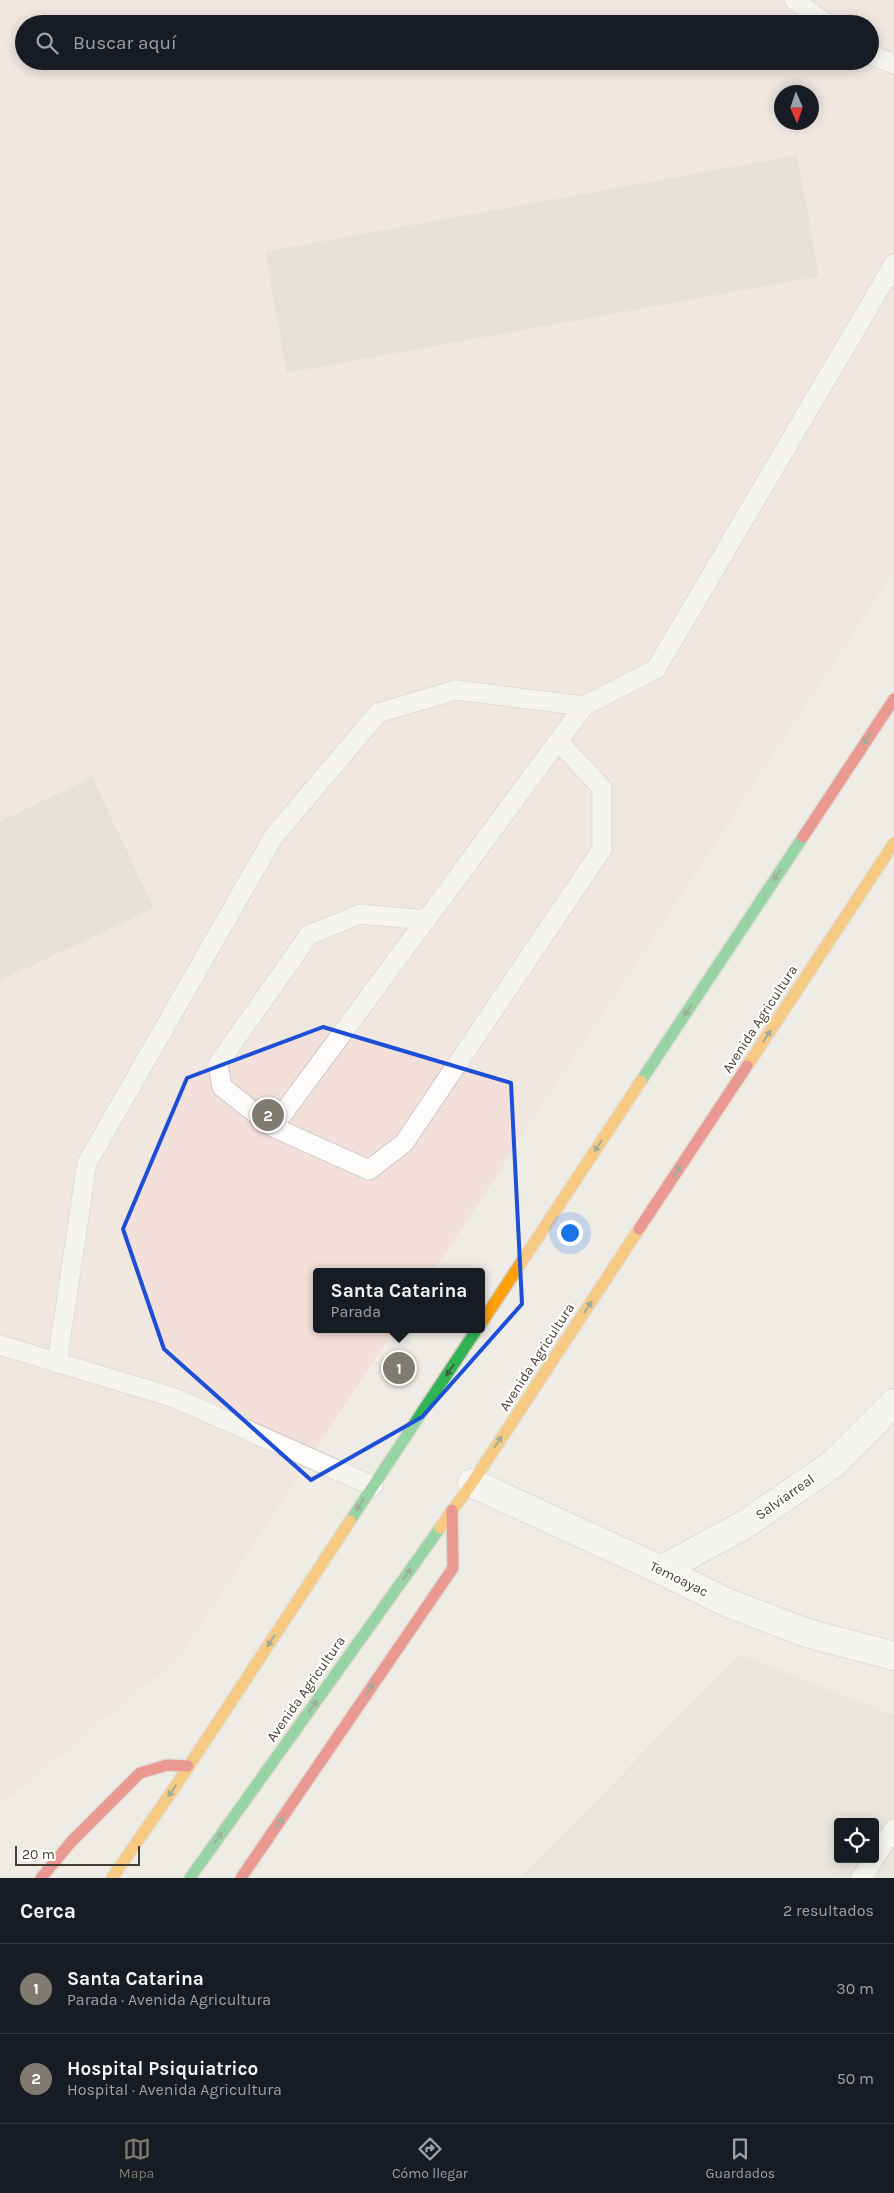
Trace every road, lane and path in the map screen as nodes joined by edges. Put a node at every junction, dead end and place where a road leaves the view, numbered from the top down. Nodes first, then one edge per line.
1 (794, 0) edge
2 (815, 15) edge
3 (879, 58) edge
4 (894, 64) edge
5 (894, 264) edge
6 (894, 699) edge
7 (584, 706) junction
8 (558, 741) junction
9 (894, 843) edge
10 (426, 920) junction
11 (273, 1126) junction
12 (485, 1317) edge
13 (474, 1333) edge
14 (0, 1345) edge
15 (57, 1363) junction
16 (894, 1403) edge
17 (472, 1483) junction
18 (373, 1486) junction
19 (452, 1510) junction
20 (661, 1570) junction
21 (894, 1656) edge
22 (188, 1766) junction
23 (894, 1829) edge
24 (879, 1851) edge
25 (871, 1863) edge
26 (41, 1878) edge
27 (112, 1878) edge
28 (190, 1878) edge
29 (241, 1878) edge
30 (861, 1878) edge

1 - 2 lane
3 - 4 lane
5 - 7 lane
6 -> 12 main road
7 - 8 lane
7 - 15 lane
8 - 10 lane
8 - 11 lane
17 -> 9 main road, Avenida Agricultura
10 - 11 lane
10 - 11 lane
13 -> 18 main road
14 - 15 lane
15 - 18 lane
16 - 20 street, Salviarreal
17 - 19 main road, Avenida Agricultura
17 - 20 street, Temoayac
18 -> 22 main road
28 -> 19 main road, Avenida Agricultura
29 -> 19 main road
20 - 21 street, Temoayac
22 - 26 main road
22 -> 27 main road
23 - 24 lane
25 - 30 lane

